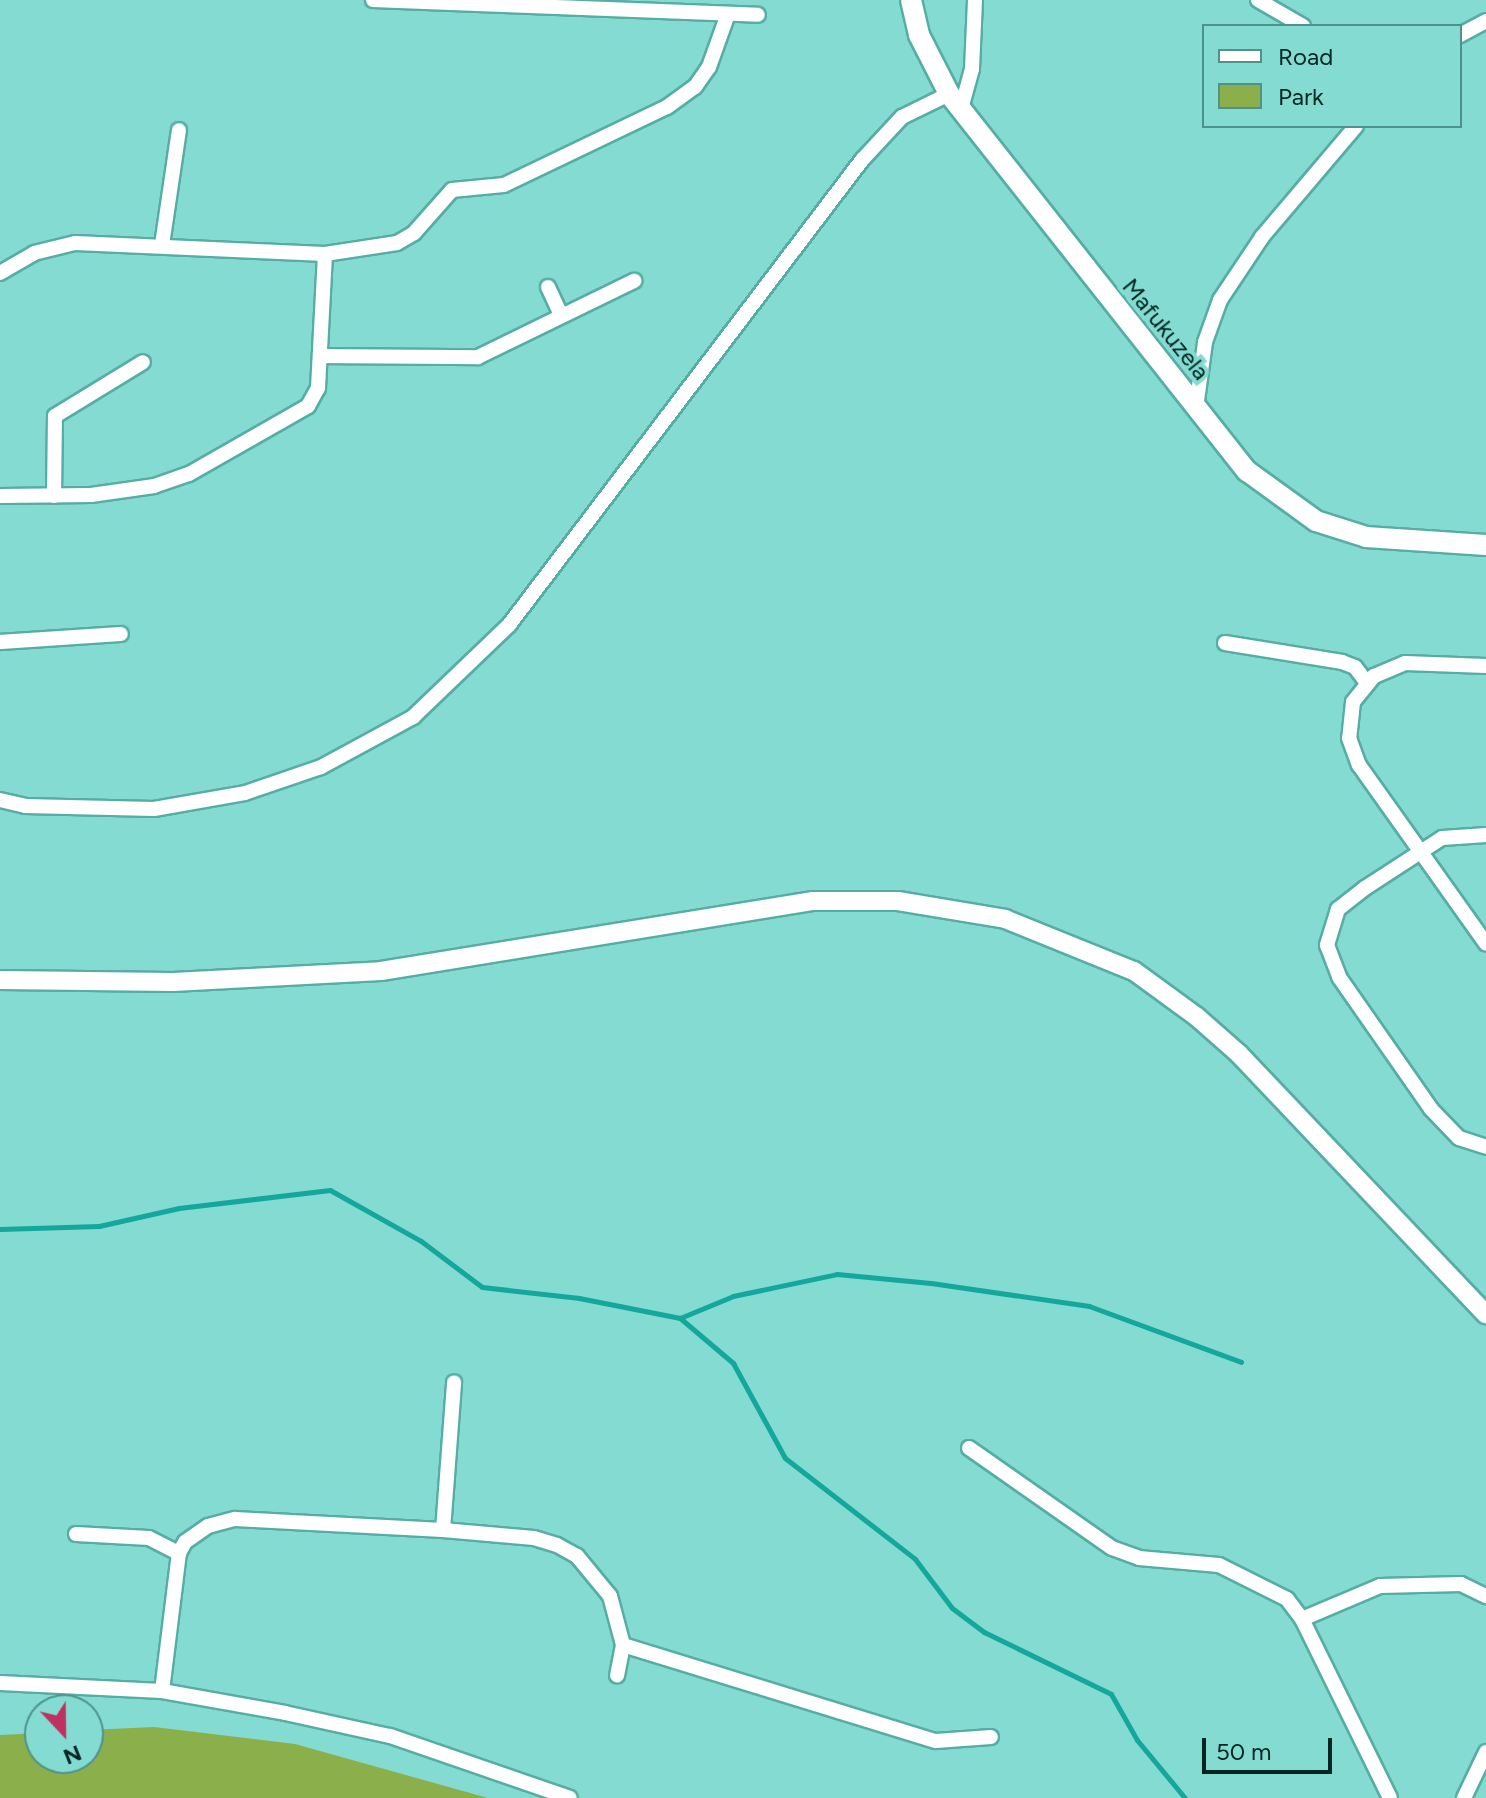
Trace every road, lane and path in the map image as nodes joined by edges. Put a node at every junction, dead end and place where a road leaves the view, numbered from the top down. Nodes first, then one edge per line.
1 (373, 0) edge
2 (911, 0) edge
3 (975, 0) edge
4 (1258, 0) edge
5 (728, 14) junction
6 (758, 15) dead end
7 (1486, 21) edge
8 (1300, 24) edge
9 (1462, 34) edge
10 (955, 102) junction
11 (1354, 128) edge
12 (179, 130) dead end
13 (162, 245) junction
14 (325, 254) junction
15 (0, 273) edge
16 (634, 281) dead end
17 (548, 287) dead end
18 (561, 315) junction
19 (322, 356) junction
20 (143, 362) dead end
21 (1196, 408) junction
22 (0, 496) edge
23 (54, 496) junction
24 (1486, 545) edge
25 (121, 634) dead end
26 (0, 642) edge
27 (1225, 643) dead end
28 (1486, 666) edge
29 (1367, 683) junction
30 (0, 800) edge
31 (1486, 835) edge
32 (1421, 852) junction
33 (1486, 944) edge
34 (0, 980) edge
35 (1486, 1147) edge
36 (1486, 1314) edge
37 (454, 1382) dead end
38 (969, 1448) dead end
39 (443, 1530) junction
40 (76, 1534) dead end
41 (179, 1553) junction
42 (1486, 1596) edge
43 (1302, 1619) junction
44 (623, 1645) junction
45 (617, 1675) dead end
46 (0, 1683) edge
47 (162, 1691) junction
48 (991, 1737) dead end
49 (1486, 1752) edge
50 (570, 1798) edge
51 (1390, 1798) edge
52 (1464, 1798) edge

1 - 5 street
2 - 10 main road, Mafukuzela
3 - 10 street
4 - 8 street
5 - 6 street
5 - 14 street
7 - 9 street
10 - 21 main road, Mafukuzela
10 - 30 street
11 - 21 street
12 - 13 street
13 - 14 street
13 - 15 street
14 - 19 street
16 - 18 street
17 - 18 street
18 - 19 street
19 - 23 street
20 - 23 street
21 - 24 main road, Mafukuzela
22 - 23 street
25 - 26 street
27 - 29 street
28 - 29 street
29 - 32 street
31 - 32 street
32 - 33 street
32 - 35 street
34 - 36 street
37 - 39 street
38 - 43 street
39 - 41 street
39 - 44 street
40 - 41 street
41 - 47 street
42 - 43 street
43 - 51 street
44 - 45 street
44 - 48 street
46 - 47 street
47 - 50 street
49 - 52 street

